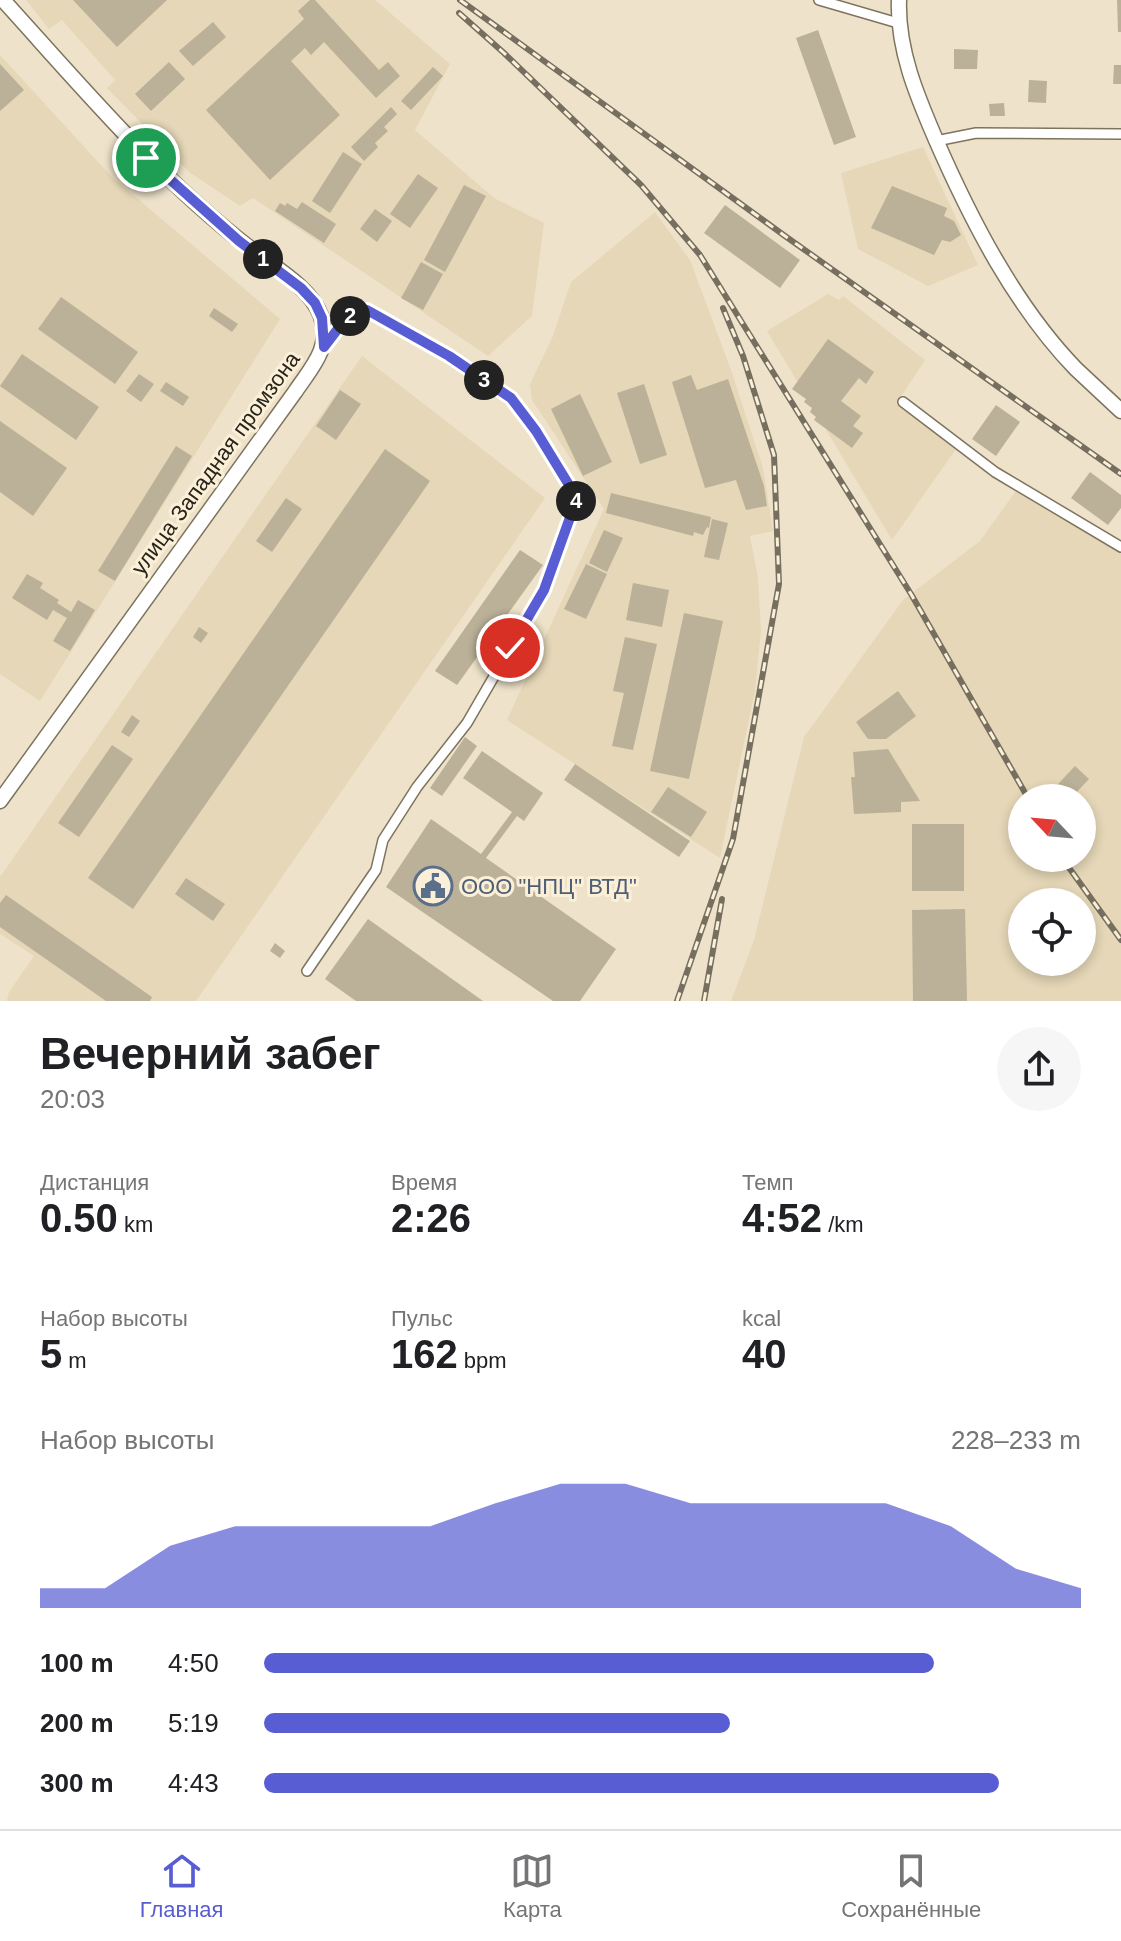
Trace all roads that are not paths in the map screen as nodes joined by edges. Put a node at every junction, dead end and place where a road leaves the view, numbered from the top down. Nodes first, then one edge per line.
1 (3, 0) edge
2 (819, 0) edge
3 (899, 0) edge
4 (898, 23) junction
5 (1121, 134) edge
6 (936, 141) junction
7 (324, 347) junction
8 (903, 402) dead end
9 (1121, 411) edge
10 (1121, 547) edge
11 (0, 801) edge
12 (307, 971) dead end

1 - 7 street, улица Западная промзона
2 - 4 street
3 - 4 street
4 - 6 street
5 - 6 street
6 - 9 street
7 - 11 street, улица Западная промзона
7 - 12 street
8 - 10 street

